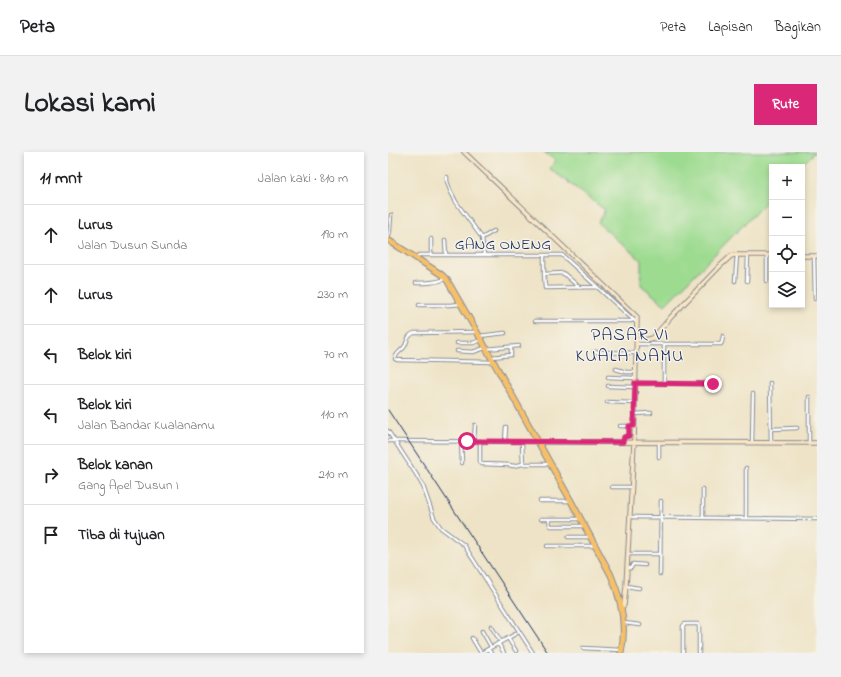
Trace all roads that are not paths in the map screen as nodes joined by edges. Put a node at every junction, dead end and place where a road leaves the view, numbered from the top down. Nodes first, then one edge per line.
1 (464, 152) edge
2 (447, 177) dead end
3 (391, 215) dead end
4 (494, 231) dead end
5 (482, 238) junction
6 (431, 239) dead end
7 (445, 240) dead end
8 (388, 241) edge
9 (431, 255) junction
10 (446, 255) junction
11 (484, 255) junction
12 (544, 255) junction
13 (737, 255) junction
14 (748, 255) junction
15 (767, 255) joint
16 (815, 255) edge
17 (805, 256) edge
18 (415, 257) junction
19 (544, 274) junction
20 (445, 278) junction
21 (735, 281) dead end
22 (747, 281) dead end
23 (767, 281) dead end
24 (416, 283) dead end
25 (579, 287) junction
26 (597, 287) junction
27 (815, 299) dead end
28 (461, 304) junction
29 (419, 305) dead end
30 (633, 320) junction
31 (535, 321) dead end
32 (637, 323) junction
33 (505, 333) dead end
34 (479, 336) junction
35 (723, 336) dead end
36 (637, 342) junction
37 (645, 342) junction
38 (457, 343) dead end
39 (664, 344) junction
40 (519, 346) dead end
41 (511, 347) junction
42 (486, 348) junction
43 (457, 351) dead end
44 (594, 352) dead end
45 (636, 353) junction
46 (491, 357) junction
47 (494, 362) junction
48 (616, 369) dead end
49 (636, 372) junction
50 (608, 377) dead end
51 (635, 378) junction
52 (770, 383) dead end
53 (664, 384) junction
54 (713, 384) dead end
55 (635, 385) junction
56 (608, 386) dead end
57 (753, 394) dead end
58 (809, 397) dead end
59 (607, 402) dead end
60 (635, 403) junction
61 (651, 413) dead end
62 (635, 414) junction
63 (475, 425) dead end
64 (620, 426) dead end
65 (629, 426) junction
66 (634, 426) junction
67 (506, 428) dead end
68 (797, 428) dead end
69 (771, 429) junction
70 (388, 431) edge
71 (629, 432) junction
72 (634, 432) junction
73 (388, 441) edge
74 (461, 441) junction
75 (474, 441) junction
76 (480, 441) junction
77 (394, 442) junction
78 (505, 442) junction
79 (522, 442) junction
80 (538, 442) junction
81 (623, 442) junction
82 (634, 442) junction
83 (659, 442) junction
84 (752, 443) junction
85 (771, 443) junction
86 (809, 443) junction
87 (817, 443) edge
88 (659, 457) dead end
89 (462, 463) dead end
90 (523, 464) junction
91 (550, 464) junction
92 (746, 468) dead end
93 (612, 487) dead end
94 (631, 487) junction
95 (703, 489) dead end
96 (540, 500) dead end
97 (571, 501) junction
98 (661, 501) dead end
99 (630, 517) junction
100 (661, 518) junction
101 (703, 518) junction
102 (746, 518) junction
103 (541, 519) dead end
104 (549, 519) junction
105 (581, 519) junction
106 (817, 519) edge
107 (585, 526) junction
108 (568, 537) dead end
109 (590, 537) junction
110 (547, 546) dead end
111 (595, 546) junction
112 (628, 554) junction
113 (660, 554) junction
114 (645, 565) dead end
115 (627, 568) junction
116 (660, 574) dead end
117 (626, 586) junction
118 (639, 588) dead end
119 (622, 607) junction
120 (624, 623) junction
121 (640, 625) dead end
122 (491, 626) dead end
123 (482, 632) dead end
124 (519, 632) junction
125 (472, 638) dead end
126 (508, 638) junction
127 (500, 643) junction
128 (490, 648) junction
129 (583, 648) dead end
130 (516, 651) dead end
131 (621, 651) edge
132 (481, 653) edge
133 (491, 653) edge
134 (504, 653) edge
135 (532, 653) edge
136 (683, 653) edge
137 (699, 653) edge

1 - 32 street
2 - 5 street
3 - 8 street
4 - 5 street
5 - 11 street
6 - 9 street
7 - 10 street
8 - 18 highway
9 - 10 street, GANG ONENG
9 - 18 street, GANG ONENG
10 - 11 street, GANG ONENG
11 - 12 street, GANG ONENG
12 - 19 street
12 - 26 street, GANG ONENG
13 - 14 street
13 - 21 street
13 - 37 street
14 - 15 street
14 - 22 street
15 - 23 street
16 - 17 street
16 - 27 street
18 - 20 highway
19 - 25 street
19 - 25 street
20 - 24 street
20 - 28 highway
25 - 26 street
26 - 30 street, GANG ONENG
28 - 29 street
28 - 34 highway
30 - 31 street
30 - 32 street, GANG ONENG
32 - 36 street
33 - 34 street
34 - 38 street
34 - 42 highway
34 - 47 street
35 - 39 street
36 - 37 street
36 - 45 street
37 - 39 street
39 - 53 street
40 - 41 street
41 - 42 street
41 - 46 street
42 - 43 street
42 - 46 highway
44 - 45 street
45 - 49 street
46 - 47 highway
47 - 80 highway
48 - 49 street
49 - 51 street
50 - 51 street
51 - 55 street
52 - 69 street
53 - 54 street
53 - 55 street
55 - 56 street
55 - 60 street
57 - 84 street
58 - 86 street
59 - 60 street
60 - 62 street
61 - 62 street
62 - 66 street
63 - 75 street
64 - 65 street
65 - 66 street
65 - 71 street
66 - 72 street
67 - 78 street
68 - 69 street
69 - 85 street
70 - 77 street
71 - 72 street
71 - 81 street
72 - 82 street
73 - 77 street
74 - 75 street
74 - 77 street
74 - 89 street
75 - 76 street
76 - 78 street
76 - 90 street
77 - 124 street
78 - 79 street
79 - 80 street
79 - 90 street
80 - 81 street
80 - 91 highway
81 - 82 street
82 - 83 street
82 - 94 street
83 - 84 street
83 - 88 street
84 - 85 street
85 - 86 street
86 - 87 street
90 - 91 street
91 - 97 highway
92 - 102 street
93 - 94 street
94 - 99 street
95 - 101 street
96 - 97 street
97 - 105 highway
98 - 100 street
99 - 100 street
99 - 112 street
100 - 101 street
100 - 113 street
101 - 102 street
102 - 106 street
103 - 104 street
104 - 105 street
104 - 107 street
105 - 107 highway
107 - 109 highway
108 - 109 street
109 - 111 highway
110 - 111 street
111 - 119 highway
112 - 113 street
112 - 115 street
113 - 116 street
114 - 115 street
115 - 117 street
117 - 118 street
117 - 119 street
119 - 120 highway
120 - 121 street
120 - 131 highway
122 - 127 street
123 - 128 street
124 - 126 street
124 - 135 street
125 - 132 street
126 - 127 street
126 - 130 street
127 - 128 street
127 - 134 street
128 - 132 street
128 - 133 street
129 - 131 street
136 - 137 street

